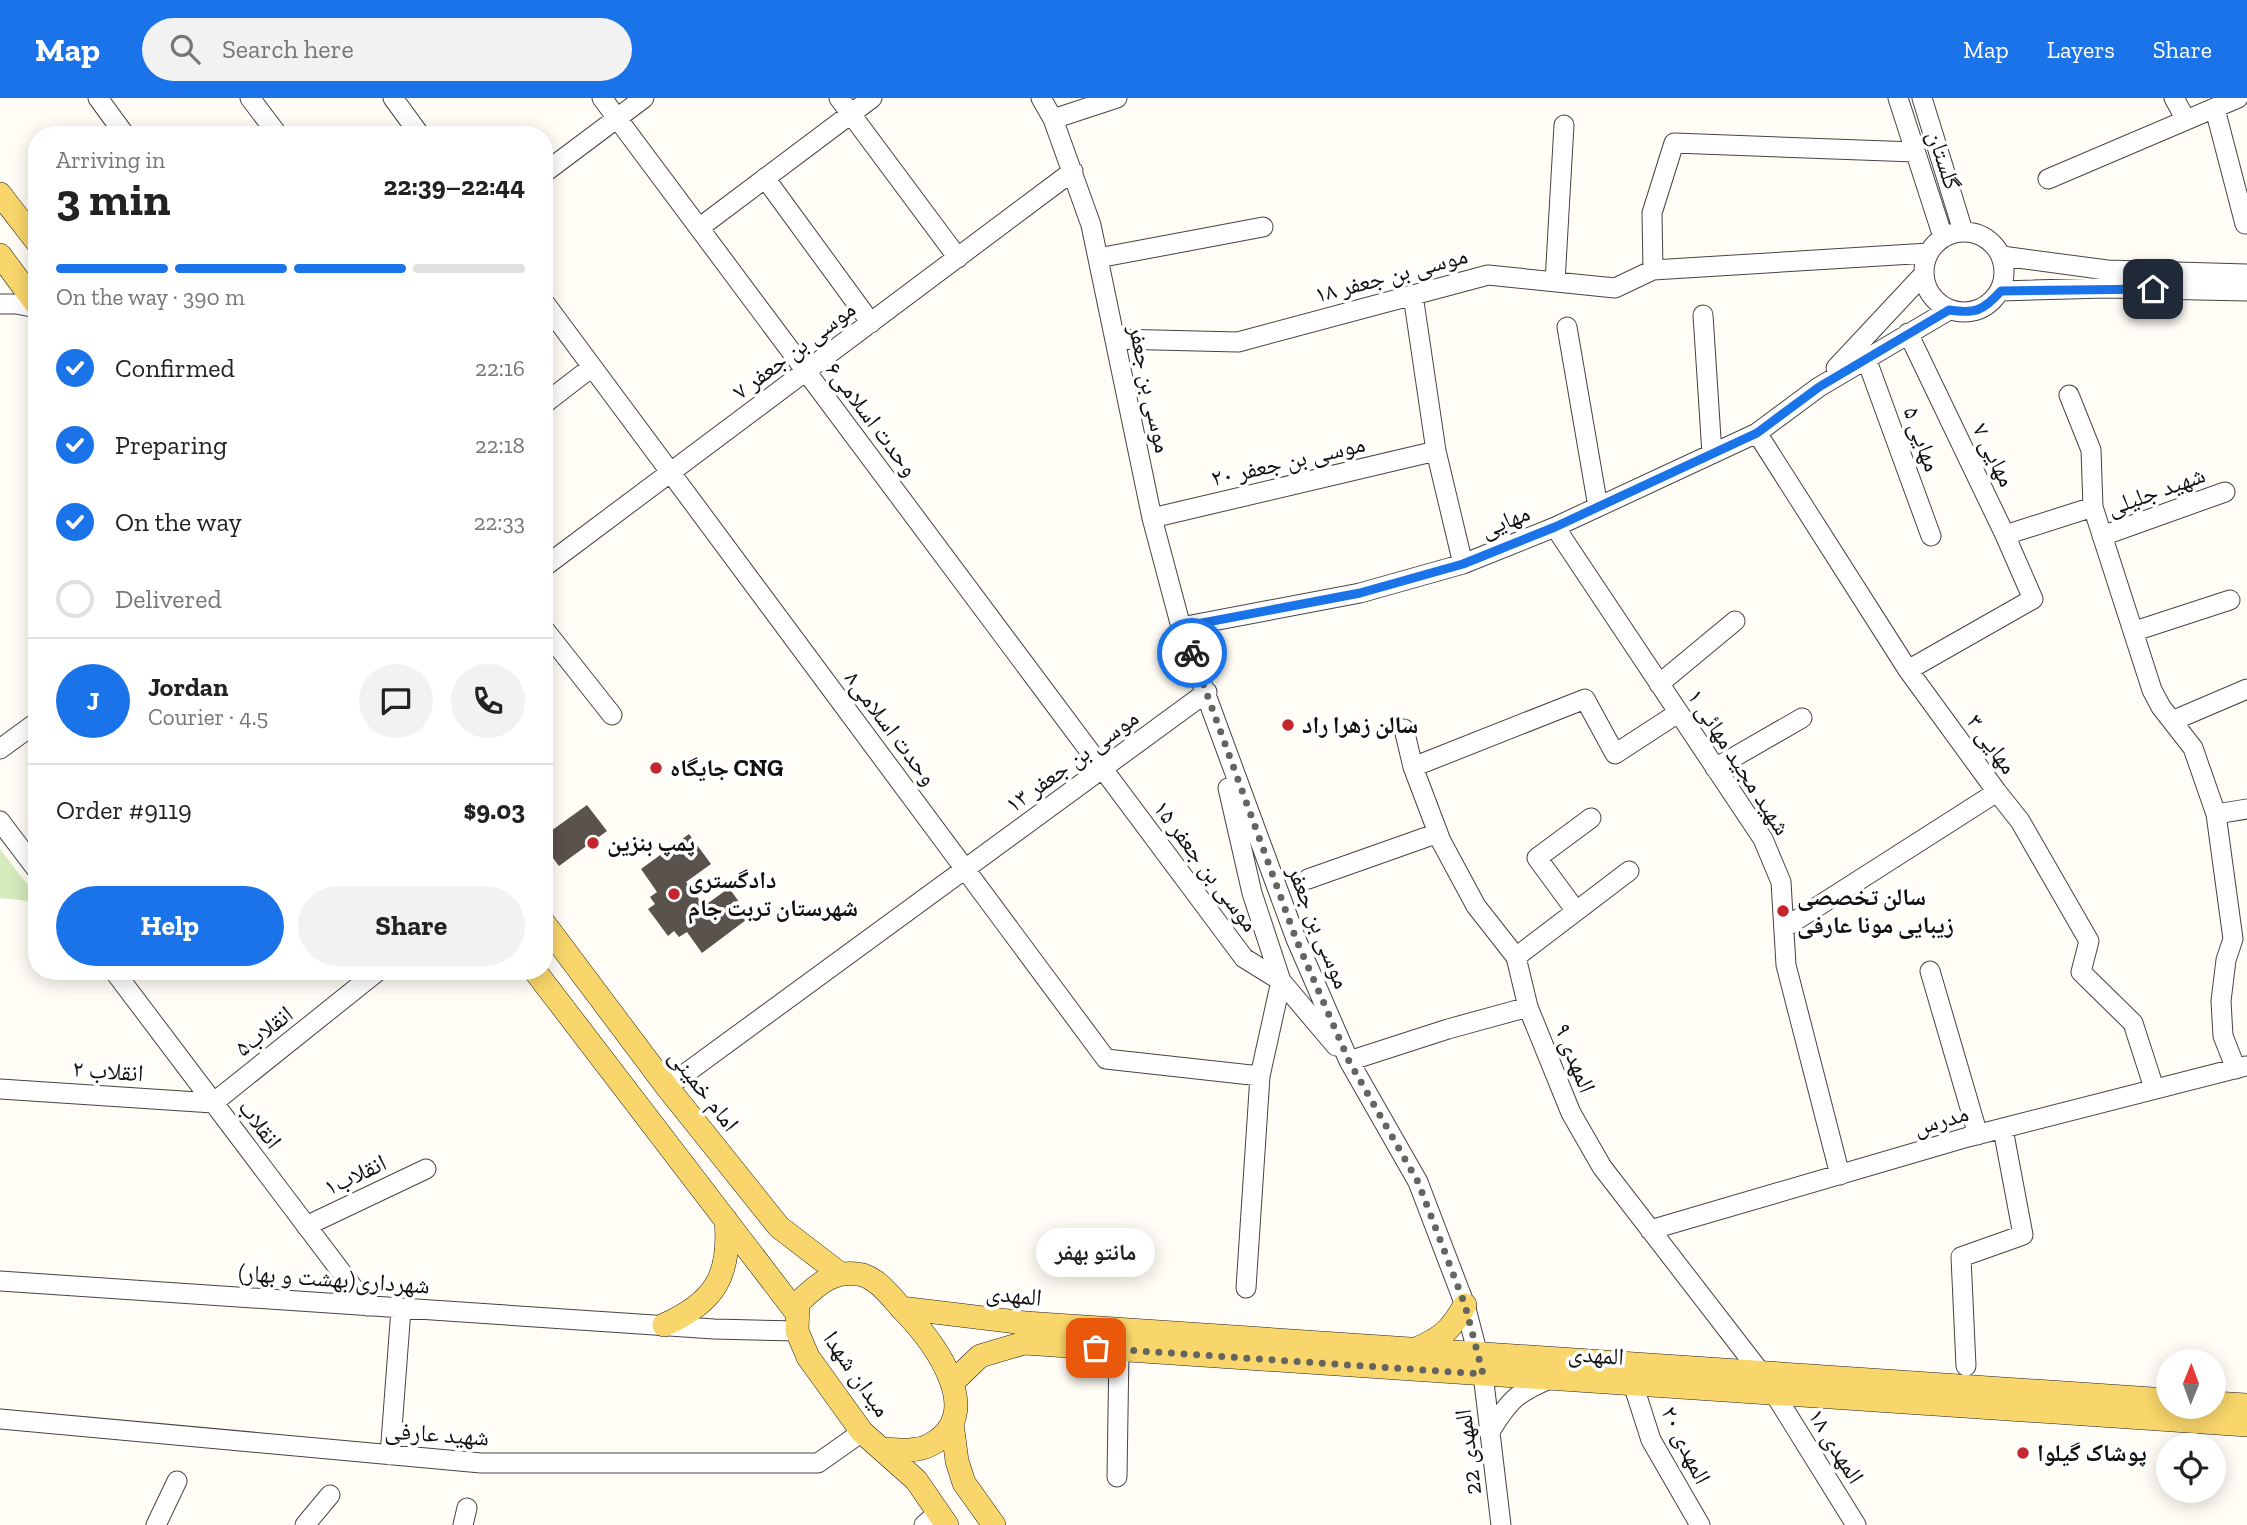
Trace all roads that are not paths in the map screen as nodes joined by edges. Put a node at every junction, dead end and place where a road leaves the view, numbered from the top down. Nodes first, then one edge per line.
1 (98, 98) edge
2 (250, 98) edge
3 (393, 98) edge
4 (603, 98) edge
5 (644, 98) edge
6 (839, 98) edge
7 (872, 98) edge
8 (1041, 98) edge
9 (1118, 98) edge
10 (1898, 98) edge
11 (1922, 98) edge
12 (2174, 98) edge
13 (2238, 98) edge
14 (2215, 109) junction
15 (851, 114) junction
16 (617, 118) junction
17 (1054, 119) junction
18 (2186, 120) junction
19 (1564, 125) dead end
20 (118, 126) edge
21 (265, 126) edge
22 (413, 126) edge
23 (1915, 152) junction
24 (553, 166) edge
25 (1073, 171) junction
26 (765, 178) junction
27 (2048, 179) dead end
28 (0, 194) edge
29 (2245, 224) dead end
30 (1263, 227) dead end
31 (699, 228) junction
32 (28, 230) edge
33 (1963, 232) junction
34 (1943, 237) junction
35 (1929, 253) junction
36 (0, 255) edge
37 (2002, 256) junction
38 (958, 258) junction
39 (1098, 258) junction
40 (1653, 270) junction
41 (2247, 274) edge
42 (1923, 275) junction
43 (1555, 282) junction
44 (2001, 291) junction
45 (2247, 291) edge
46 (28, 294) edge
47 (1413, 295) junction
48 (0, 304) edge
49 (28, 306) edge
50 (1949, 310) junction
51 (553, 314) edge
52 (1703, 315) dead end
53 (871, 323) junction
54 (1567, 327) dead end
55 (1909, 333) junction
56 (1115, 339) junction
57 (1866, 359) junction
58 (592, 367) junction
59 (806, 371) junction
60 (1819, 387) junction
61 (2068, 396) dead end
62 (553, 397) edge
63 (1757, 433) junction
64 (1436, 451) junction
65 (1712, 454) junction
66 (671, 472) junction
67 (2225, 492) dead end
68 (2093, 507) junction
69 (1598, 508) junction
70 (1152, 518) junction
71 (1555, 527) junction
72 (2005, 535) junction
73 (1931, 536) dead end
74 (2102, 536) junction
75 (553, 560) edge
76 (1463, 564) junction
77 (2230, 600) dead end
78 (1735, 621) dead end
79 (1181, 627) junction
80 (2135, 631) junction
81 (553, 640) edge
82 (1908, 670) junction
83 (1659, 684) junction
84 (2247, 689) edge
85 (1207, 692) junction
86 (1678, 713) junction
87 (612, 715) dead end
88 (1802, 718) dead end
89 (2172, 721) junction
90 (28, 729) edge
91 (1404, 729) dead end
92 (0, 749) edge
93 (1413, 767) junction
94 (1103, 768) junction
95 (1715, 768) junction
96 (1997, 792) junction
97 (2247, 809) edge
98 (2216, 814) junction
99 (1591, 818) dead end
100 (0, 821) edge
101 (1438, 833) junction
102 (28, 844) edge
103 (966, 869) junction
104 (1629, 871) dead end
105 (1308, 879) dead end
106 (1576, 911) junction
107 (1784, 928) junction
108 (553, 935) edge
109 (1516, 957) junction
110 (1930, 971) dead end
111 (121, 980) edge
112 (367, 980) edge
113 (542, 980) edge
114 (1281, 981) junction
115 (1528, 1007) junction
116 (1349, 1061) junction
117 (2241, 1067) edge
118 (1260, 1076) junction
119 (667, 1087) junction
120 (2154, 1088) junction
121 (0, 1089) edge
122 (213, 1102) junction
123 (2003, 1129) junction
124 (1978, 1135) junction
125 (426, 1169) dead end
126 (735, 1174) junction
127 (1840, 1175) junction
128 (707, 1196) junction
129 (726, 1220) junction
130 (306, 1226) junction
131 (1650, 1230) junction
132 (839, 1273) junction
133 (0, 1281) edge
134 (1246, 1288) dead end
135 (1465, 1305) junction
136 (366, 1306) junction
137 (901, 1308) junction
138 (401, 1309) junction
139 (797, 1321) junction
140 (664, 1325) junction
141 (1119, 1350) junction
142 (1414, 1350) junction
143 (1480, 1364) junction
144 (1966, 1366) dead end
145 (1761, 1373) junction
146 (1552, 1378) junction
147 (953, 1382) junction
148 (1633, 1384) junction
149 (1774, 1393) junction
150 (2017, 1400) junction
151 (2156, 1400) edge
152 (2076, 1403) junction
153 (2226, 1404) edge
154 (2247, 1405) edge
155 (0, 1419) edge
156 (952, 1423) junction
157 (2247, 1424) edge
158 (1491, 1430) junction
159 (862, 1432) junction
160 (883, 1449) junction
161 (390, 1455) junction
162 (1117, 1477) dead end
163 (177, 1481) dead end
164 (330, 1495) dead end
165 (936, 1521) edge
166 (156, 1525) edge
167 (305, 1525) edge
168 (994, 1525) edge
169 (1501, 1525) edge
170 (1700, 1525) edge
171 (1856, 1525) edge

1 - 20 street
2 - 21 street
3 - 22 street
4 - 16 street, وحدت اسلامی۶
5 - 16 street
6 - 15 street
7 - 15 street
8 - 17 street, موسی بن جعفر
9 - 17 street
10 - 23 street, گلستان
11 - 33 street, گلستان
12 - 18 street
13 - 14 street
14 - 18 street
14 - 29 street
15 - 26 street
15 - 38 street
16 - 24 street
16 - 31 street, وحدت اسلامی۶
17 - 25 street, موسی بن جعفر
18 - 27 street
19 - 43 street
23 - 34 street, گلستان
23 - 40 street
25 - 38 street, موسی بن جعفر ۷
25 - 39 street, موسی بن جعفر
26 - 31 street
26 - 53 street
28 - 32 main road
30 - 39 street
31 - 59 street, وحدت اسلامی۶
33 - 34 street
33 - 37 street
34 - 35 street
35 - 40 street, موسی بن جعفر ۱۸
35 - 42 street
36 - 46 main road
37 - 41 street
37 - 44 street
38 - 53 street, موسی بن جعفر ۷
39 - 56 street, موسی بن جعفر
40 - 43 street, موسی بن جعفر ۱۸
42 - 50 street
42 - 60 street
43 - 47 street, موسی بن جعفر ۱۸
44 - 45 street
44 - 50 street
47 - 56 street, موسی بن جعفر ۱۸
47 - 64 street
48 - 49 street
50 - 55 street
51 - 58 street, وحدت اسلامی۸
52 - 65 street
53 - 59 street, موسی بن جعفر ۷
54 - 69 street
55 - 57 street
55 - 72 street, مهایی ۷
56 - 70 street, موسی بن جعفر
57 - 60 street
57 - 73 street, مهایی ۵
58 - 62 street
58 - 66 street, وحدت اسلامی۸
59 - 66 street, موسی بن جعفر ۷
59 - 94 street, وحدت اسلامی۶
60 - 63 street, مهایی
61 - 68 street
63 - 65 street, مهایی
63 - 82 street, مهایی ۳
64 - 70 street, موسی بن جعفر ۲۰
64 - 76 street
65 - 69 street, مهایی
66 - 75 street, موسی بن جعفر ۷
66 - 103 street, وحدت اسلامی۸
67 - 74 street, شهید جلیلی
68 - 72 street
68 - 74 street
69 - 71 street, مهایی
70 - 79 street, موسی بن جعفر
71 - 76 street, مهایی
71 - 83 street, شهید مجید مهائی ۱
72 - 82 street, مهایی ۷
74 - 80 street
76 - 79 street, مهایی
77 - 80 street
78 - 83 street
79 - 85 street, موسی بن جعفر
80 - 89 street
81 - 87 street
82 - 96 street, مهایی ۳
83 - 86 street, شهید مجید مهائی ۱
84 - 89 street
85 - 94 street, موسی بن جعفر ۱۳
85 - 114 street, موسی بن جعفر
85 - 116 street, موسی بن جعفر
86 - 93 street
86 - 95 street, شهید مجید مهائی ۱
88 - 95 street
89 - 98 street
90 - 92 street
91 - 93 street, المهدی ۹
93 - 101 street, المهدی ۹
94 - 103 street, موسی بن جعفر ۱۳
94 - 114 street, موسی بن جعفر ۱۵
95 - 107 street, شهید مجید مهائی ۱
96 - 107 street
96 - 120 street, مهایی ۳
97 - 98 street
98 - 117 street
99 - 106 street
100 - 102 street
101 - 105 street
101 - 109 street, المهدی ۹
103 - 118 street, وحدت اسلامی۸
103 - 119 street, موسی بن جعفر ۱۳
104 - 106 street
106 - 109 street
107 - 127 street, شهید مجید مهائی ۱
108 - 119 main road, امام خمینی
109 - 115 street, المهدی ۹
110 - 124 street
111 - 122 street, انقلاب
112 - 122 street, انقلاب۵
113 - 128 main road
114 - 116 street, موسی بن جعفر
114 - 118 street
115 - 116 street
115 - 131 street, المهدی ۹
116 - 135 street, موسی بن جعفر
117 - 120 street, مدرس
118 - 134 street
119 - 126 main road, امام خمینی
120 - 123 street, مدرس
121 - 122 street, انقلاب ۲
122 - 130 street, انقلاب
123 - 124 street, مدرس
123 - 144 street
124 - 127 street, مدرس
125 - 130 street, انقلاب۱
126 - 128 main road
126 - 132 main road, امام خمینی
127 - 131 street, مدرس
128 - 129 main road
129 - 139 main road
129 - 140 main road
130 - 136 street, انقلاب
131 - 145 street, المهدی ۹
132 - 137 main road
132 - 139 main road
133 - 136 street, شهرداری(بهشت و بهار)
135 - 142 main road
135 - 143 street, موسی بن جعفر
136 - 138 street, شهرداری(بهشت و بهار)
137 - 142 main road, المهدی
137 - 147 main road
138 - 140 street, شهرداری(بهشت و بهار)
138 - 161 street
139 - 140 street, شهرداری(بهشت و بهار)
139 - 159 main road, میدان شهدا
141 - 143 main road, المهدی
141 - 147 main road, المهدی
141 - 162 street
142 - 143 main road, المهدی
143 - 145 main road, المهدی
143 - 146 main road, المهدی
143 - 158 street, المهدی 22
145 - 150 main road, المهدی
146 - 148 main road, المهدی
146 - 158 street
147 - 156 main road
148 - 149 main road, المهدی
148 - 170 street, المهدی ۲۰
149 - 150 main road, المهدی
149 - 171 street, المهدی ۱۸
150 - 152 main road, المهدی
151 - 152 main road, المهدی
152 - 157 main road, المهدی
153 - 154 main road
155 - 161 street, شهید عارفی
156 - 160 main road, میدان شهدا
156 - 168 main road
158 - 169 street, المهدی 22
159 - 160 main road, میدان شهدا
159 - 161 street, شهید عارفی
160 - 165 main road
163 - 166 street
164 - 167 street

